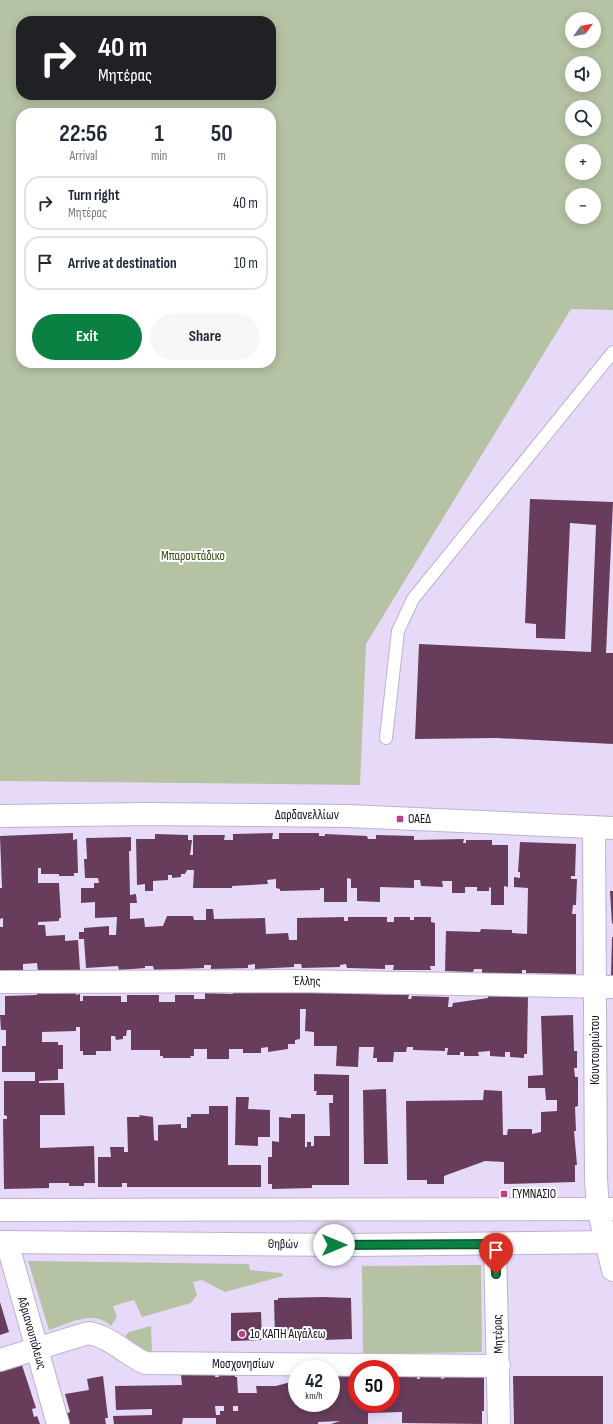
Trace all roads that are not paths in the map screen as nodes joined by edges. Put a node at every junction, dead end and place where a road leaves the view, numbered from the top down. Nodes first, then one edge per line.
1 (613, 352) edge
2 (386, 738) dead end
3 (0, 816) edge
4 (603, 828) edge
5 (0, 982) edge
6 (604, 987) edge
7 (606, 1208) edge
8 (0, 1210) edge
9 (3, 1242) edge
10 (609, 1243) edge
11 (495, 1244) junction
12 (613, 1270) edge
13 (37, 1349) junction
14 (0, 1360) edge
15 (499, 1366) junction
16 (58, 1424) edge
17 (499, 1424) edge

1 - 2 lane
3 - 4 street, Δαρδανελλίων
4 - 6 street, Κουντουριώτου
5 - 6 street, Έλλης
6 - 7 street, Κουντουριώτου
7 - 8 street
7 - 10 street, Κουντουριώτου
9 - 11 street, Θηβών
9 - 13 street, Αδριανουπόλεως
10 - 11 street, Θηβών
10 - 12 street, Κουντουριώτου
11 - 15 street, Μητέρας
13 - 14 street, Μοσχονησίων
13 - 15 street, Μοσχονησίων
13 - 16 street, Αδριανουπόλεως
15 - 17 street, Μητέρας

